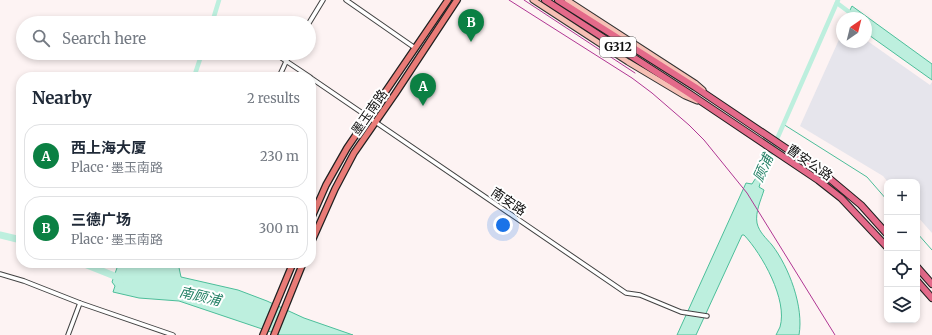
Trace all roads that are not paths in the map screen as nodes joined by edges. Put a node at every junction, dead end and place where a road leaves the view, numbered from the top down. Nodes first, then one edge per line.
1 (323, 0) edge
2 (346, 0) edge
3 (448, 0) edge
4 (457, 0) edge
5 (533, 0) edge
6 (545, 0) edge
7 (558, 0) edge
8 (567, 0) edge
9 (313, 16) edge
10 (415, 48) junction
11 (286, 61) joint
12 (281, 72) edge
13 (303, 72) edge
14 (316, 81) edge
15 (715, 101) junction
16 (710, 108) junction
17 (368, 117) junction
18 (375, 121) junction
19 (316, 208) edge
20 (884, 231) edge
21 (316, 232) edge
22 (884, 244) edge
23 (291, 268) edge
24 (301, 268) edge
25 (920, 270) edge
26 (0, 274) edge
27 (920, 284) edge
28 (932, 284) edge
29 (932, 298) edge
30 (80, 303) junction
31 (707, 316) dead end
32 (158, 330) junction
33 (68, 335) edge
34 (156, 335) edge
35 (173, 335) edge
36 (263, 335) edge
37 (274, 335) edge

1 - 9 street
2 - 10 street
3 - 10 main road, 墨玉南路
4 - 18 main road, 墨玉南路
5 - 16 main road, 曹安公路
6 - 16 highway, 曹安公路 / G312
7 - 15 highway, 曹安公路 / G312
8 - 15 main road, 曹安公路
10 - 17 main road, 墨玉南路
11 - 12 street
11 - 13 street, 南安路
14 - 17 street, 南安路
15 - 20 highway, 曹安公路 / G312
16 - 22 highway, 曹安公路 / G312
17 - 18 street, 南安路
17 - 19 main road, 墨玉南路
18 - 21 main road, 墨玉南路
18 - 31 street, 南安路
23 - 36 main road
24 - 37 main road
25 - 28 highway
26 - 30 street
27 - 29 highway
30 - 32 street
30 - 33 street
32 - 34 street
32 - 35 street

